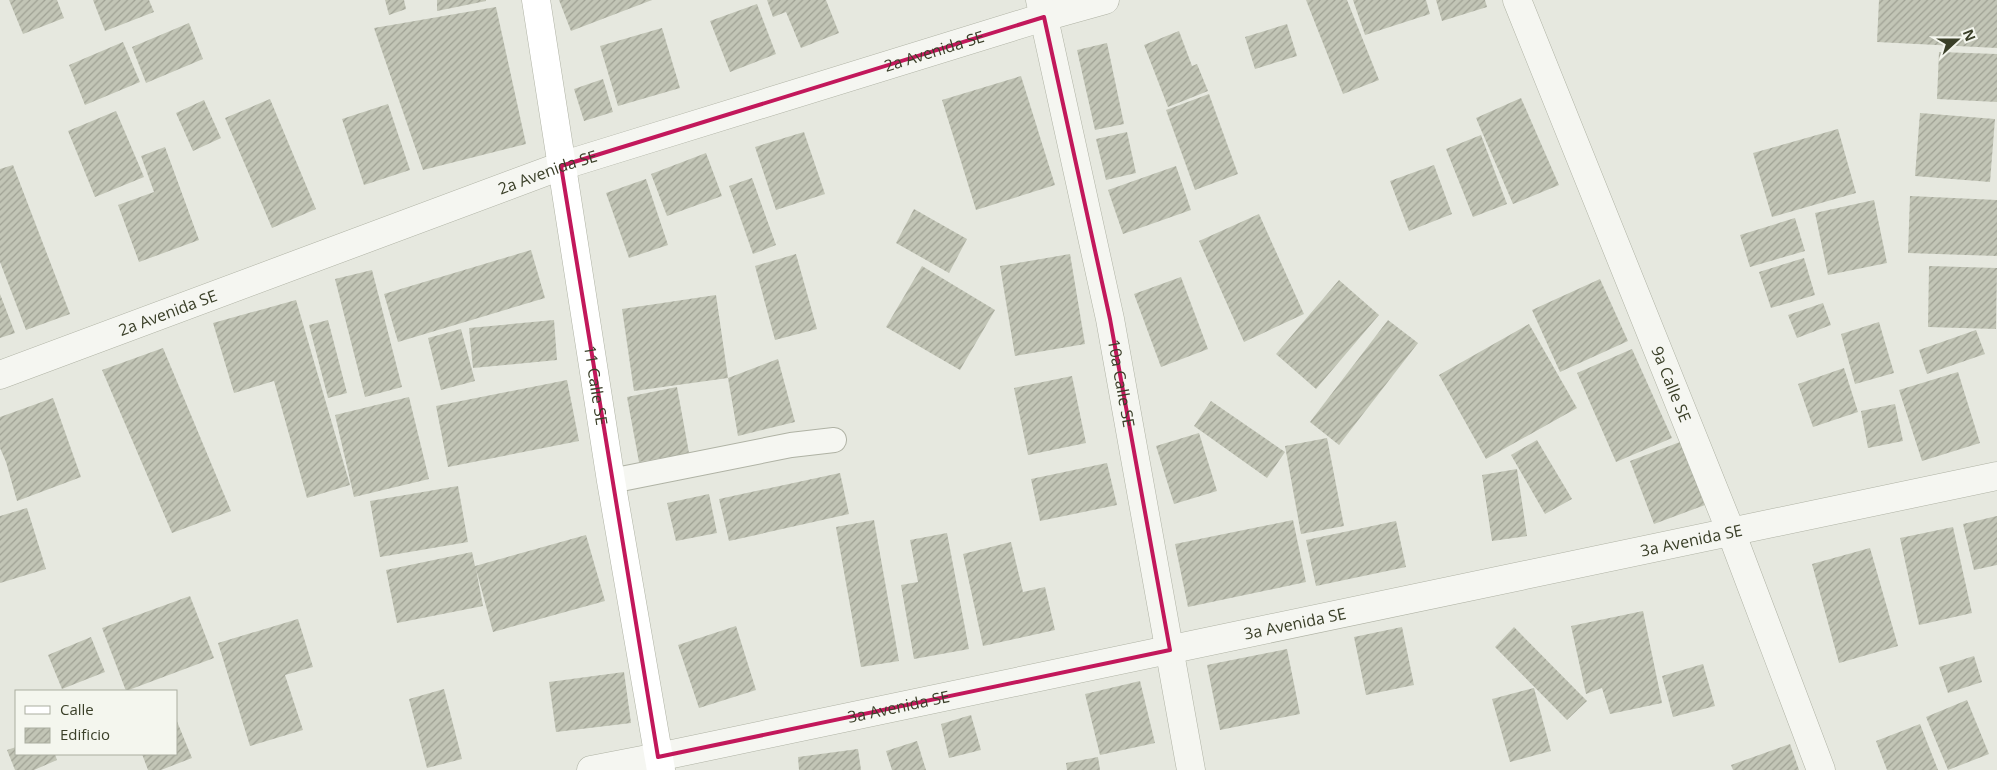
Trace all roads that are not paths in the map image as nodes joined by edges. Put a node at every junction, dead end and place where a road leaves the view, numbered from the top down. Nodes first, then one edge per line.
1 (536, 0) edge
2 (1105, 0) edge
3 (1517, 0) edge
4 (1042, 8) edge
5 (560, 166) junction
6 (0, 374) edge
7 (834, 440) dead end
8 (1997, 476) edge
9 (611, 481) junction
10 (1731, 532) junction
11 (1170, 650) junction
12 (660, 764) edge
13 (591, 770) edge
14 (1191, 770) edge
15 (1821, 770) edge

1 - 5 street, 11 Calle SE
2 - 4 street, 2a Avenida SE
3 - 10 street, 9a Calle SE
4 - 5 street, 2a Avenida SE
4 - 11 street, 10a Calle SE
5 - 6 street, 2a Avenida SE
5 - 9 street, 11 Calle SE
7 - 9 lane
8 - 10 street, 3a Avenida SE
9 - 12 street, 11 Calle SE
10 - 11 street, 3a Avenida SE
10 - 15 street, 9a Calle SE
11 - 12 street, 3a Avenida SE
11 - 14 street, 10a Calle SE
12 - 13 street, 3a Avenida SE

